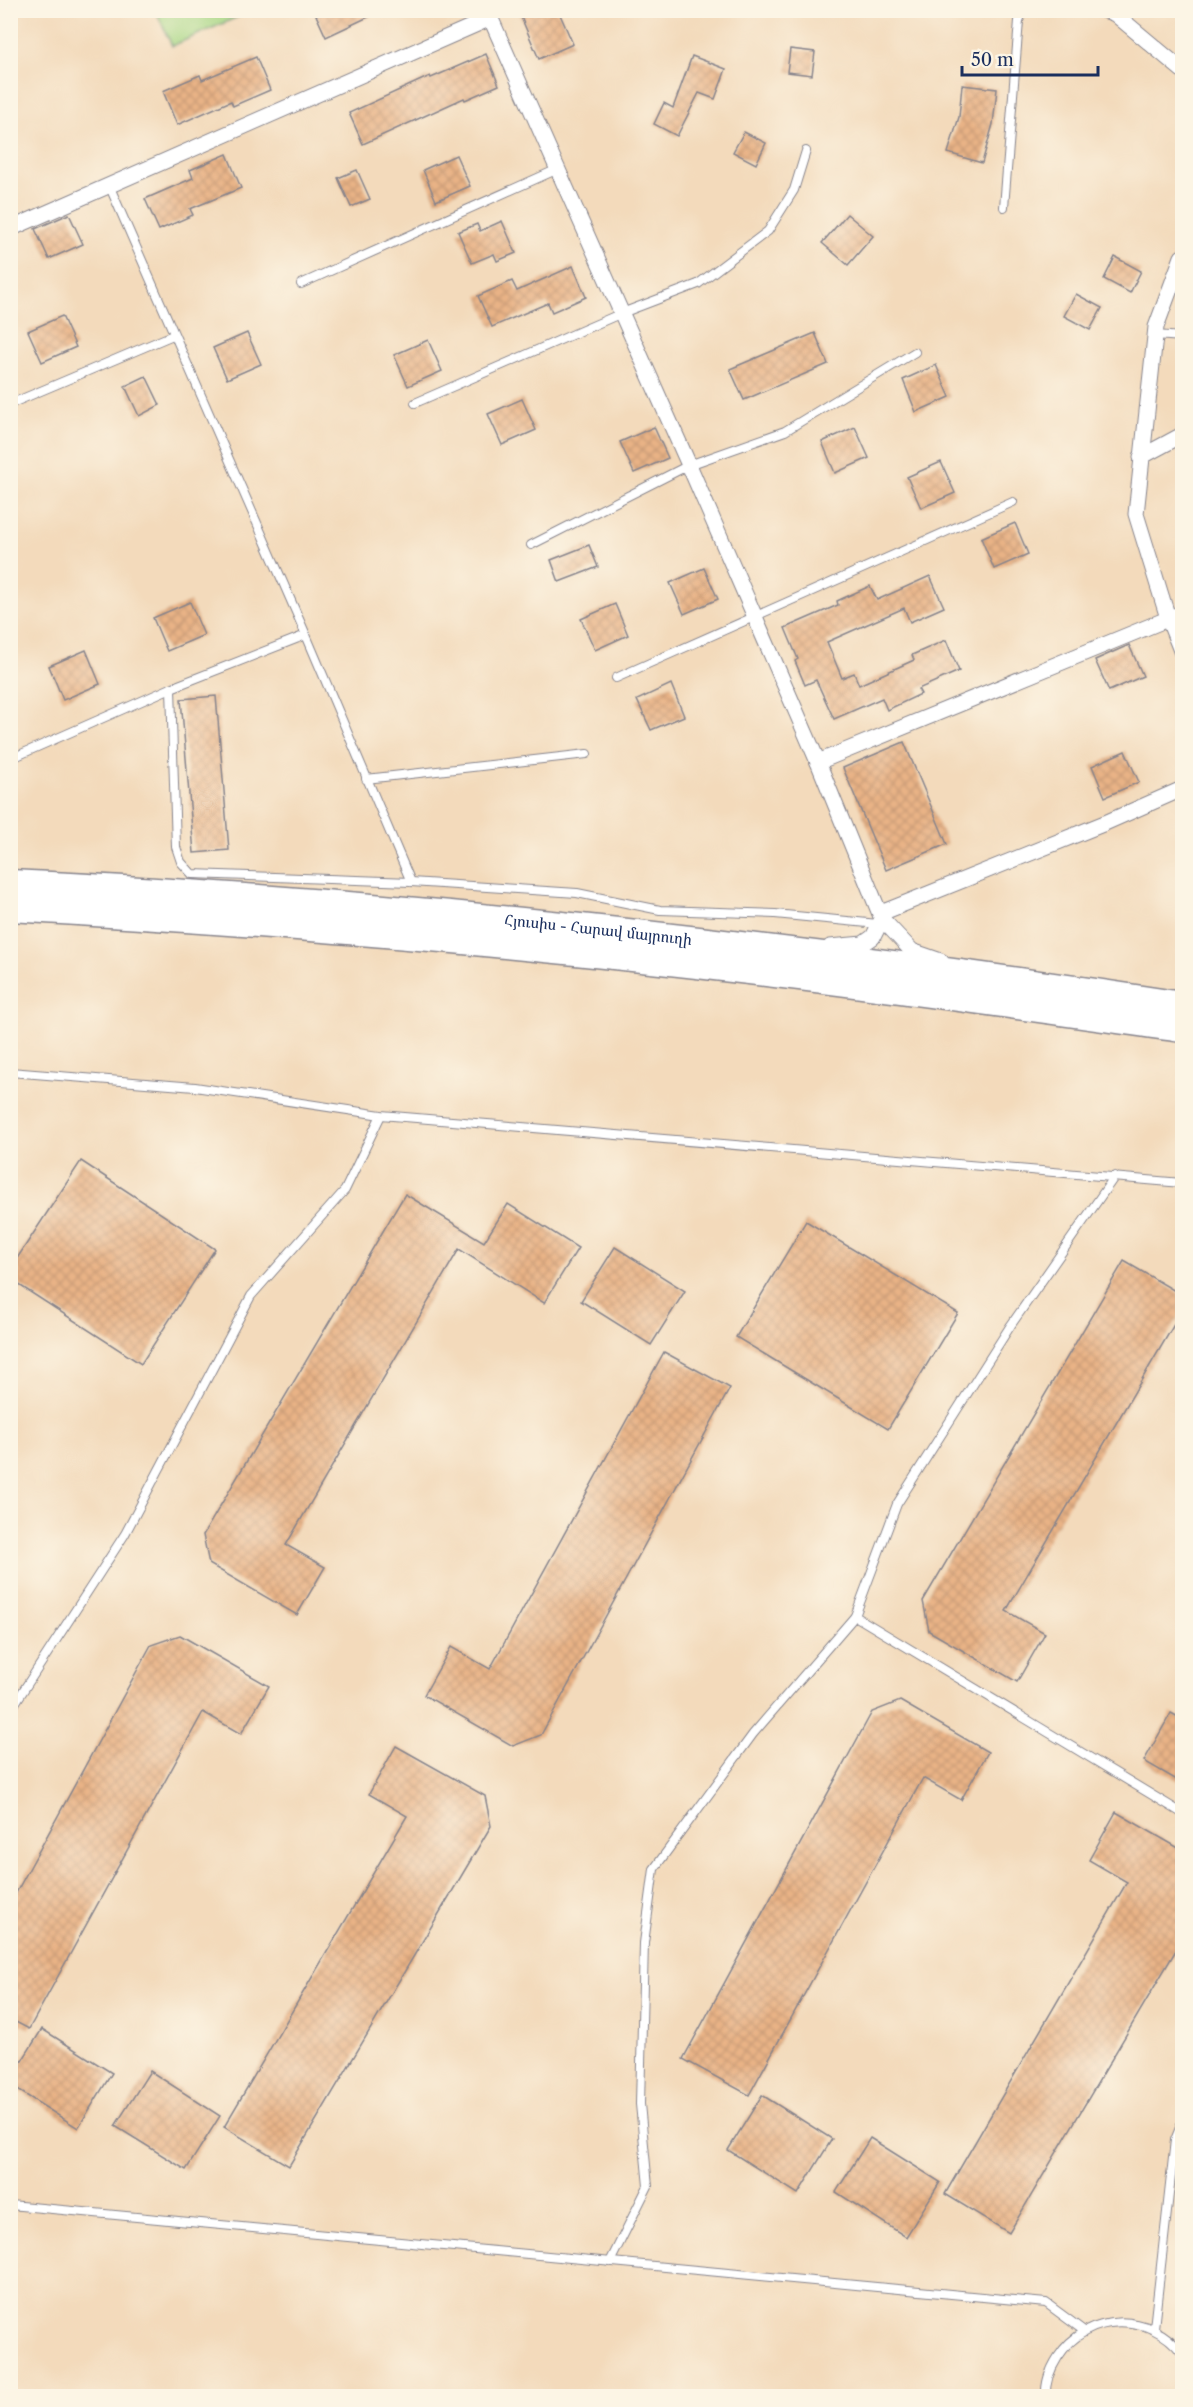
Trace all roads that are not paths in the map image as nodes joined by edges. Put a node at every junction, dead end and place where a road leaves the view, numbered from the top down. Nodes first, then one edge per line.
1 (1023, 10) edge
2 (1104, 10) edge
3 (489, 14) edge
4 (1182, 70) edge
5 (806, 151) dead end
6 (558, 169) junction
7 (109, 185) junction
8 (1005, 207) dead end
9 (10, 229) edge
10 (1182, 257) edge
11 (301, 284) dead end
12 (622, 313) junction
13 (173, 335) junction
14 (1156, 335) junction
15 (1182, 337) edge
16 (915, 352) dead end
17 (414, 403) dead end
18 (10, 404) edge
19 (1182, 435) edge
20 (1141, 458) junction
21 (689, 465) junction
22 (1012, 502) dead end
23 (531, 545) dead end
24 (1182, 613) edge
25 (754, 615) junction
26 (1168, 618) junction
27 (306, 635) junction
28 (1182, 653) edge
29 (616, 678) dead end
30 (171, 688) junction
31 (587, 754) dead end
32 (10, 759) edge
33 (818, 762) junction
34 (366, 778) junction
35 (1182, 789) edge
36 (411, 882) junction
37 (10, 884) edge
38 (10, 907) edge
39 (880, 919) junction
40 (786, 951) junction
41 (988, 979) junction
42 (1182, 1006) edge
43 (1182, 1028) edge
44 (10, 1072) edge
45 (381, 1115) junction
46 (1115, 1176) junction
47 (1182, 1183) edge
48 (855, 1616) junction
49 (10, 1711) edge
50 (1182, 1813) edge
51 (1182, 2123) edge
52 (10, 2205) edge
53 (610, 2262) junction
54 (1154, 2328) junction
55 (1084, 2331) junction
56 (1178, 2341) edge
57 (1182, 2353) edge
58 (1046, 2397) edge

1 - 8 lane
2 - 4 street
3 - 6 street
3 - 7 street
5 - 12 lane
6 - 11 lane
6 - 12 street
7 - 9 street
7 - 13 lane
10 - 14 street
12 - 17 lane
12 - 21 street
13 - 18 lane
13 - 27 lane
14 - 15 lane
14 - 20 street
16 - 21 lane
19 - 20 street
20 - 26 street
21 - 23 lane
21 - 25 street
22 - 25 lane
24 - 26 street
25 - 29 lane
25 - 33 street
26 - 28 street
26 - 33 street
27 - 30 lane
27 - 34 lane
30 - 32 lane
30 - 36 lane
31 - 34 lane
33 - 39 street
34 - 36 lane
35 - 39 street
36 - 39 lane
37 - 40 highway, Հյուսիս - Հարավ մայրուղի
38 - 43 highway, Հյուսիս - Հարավ մայրուղի
39 - 40 street
39 - 41 street
40 - 41 highway, Հյուսիս - Հարավ մայրուղի
41 - 42 highway, Հյուսիս - Հարավ մայրուղի
44 - 45 lane
45 - 46 lane
45 - 49 lane
46 - 47 lane
46 - 48 lane
48 - 50 lane
48 - 53 lane
51 - 54 lane
52 - 53 lane
53 - 55 lane
54 - 55 lane
54 - 56 lane
55 - 58 lane
56 - 57 lane

